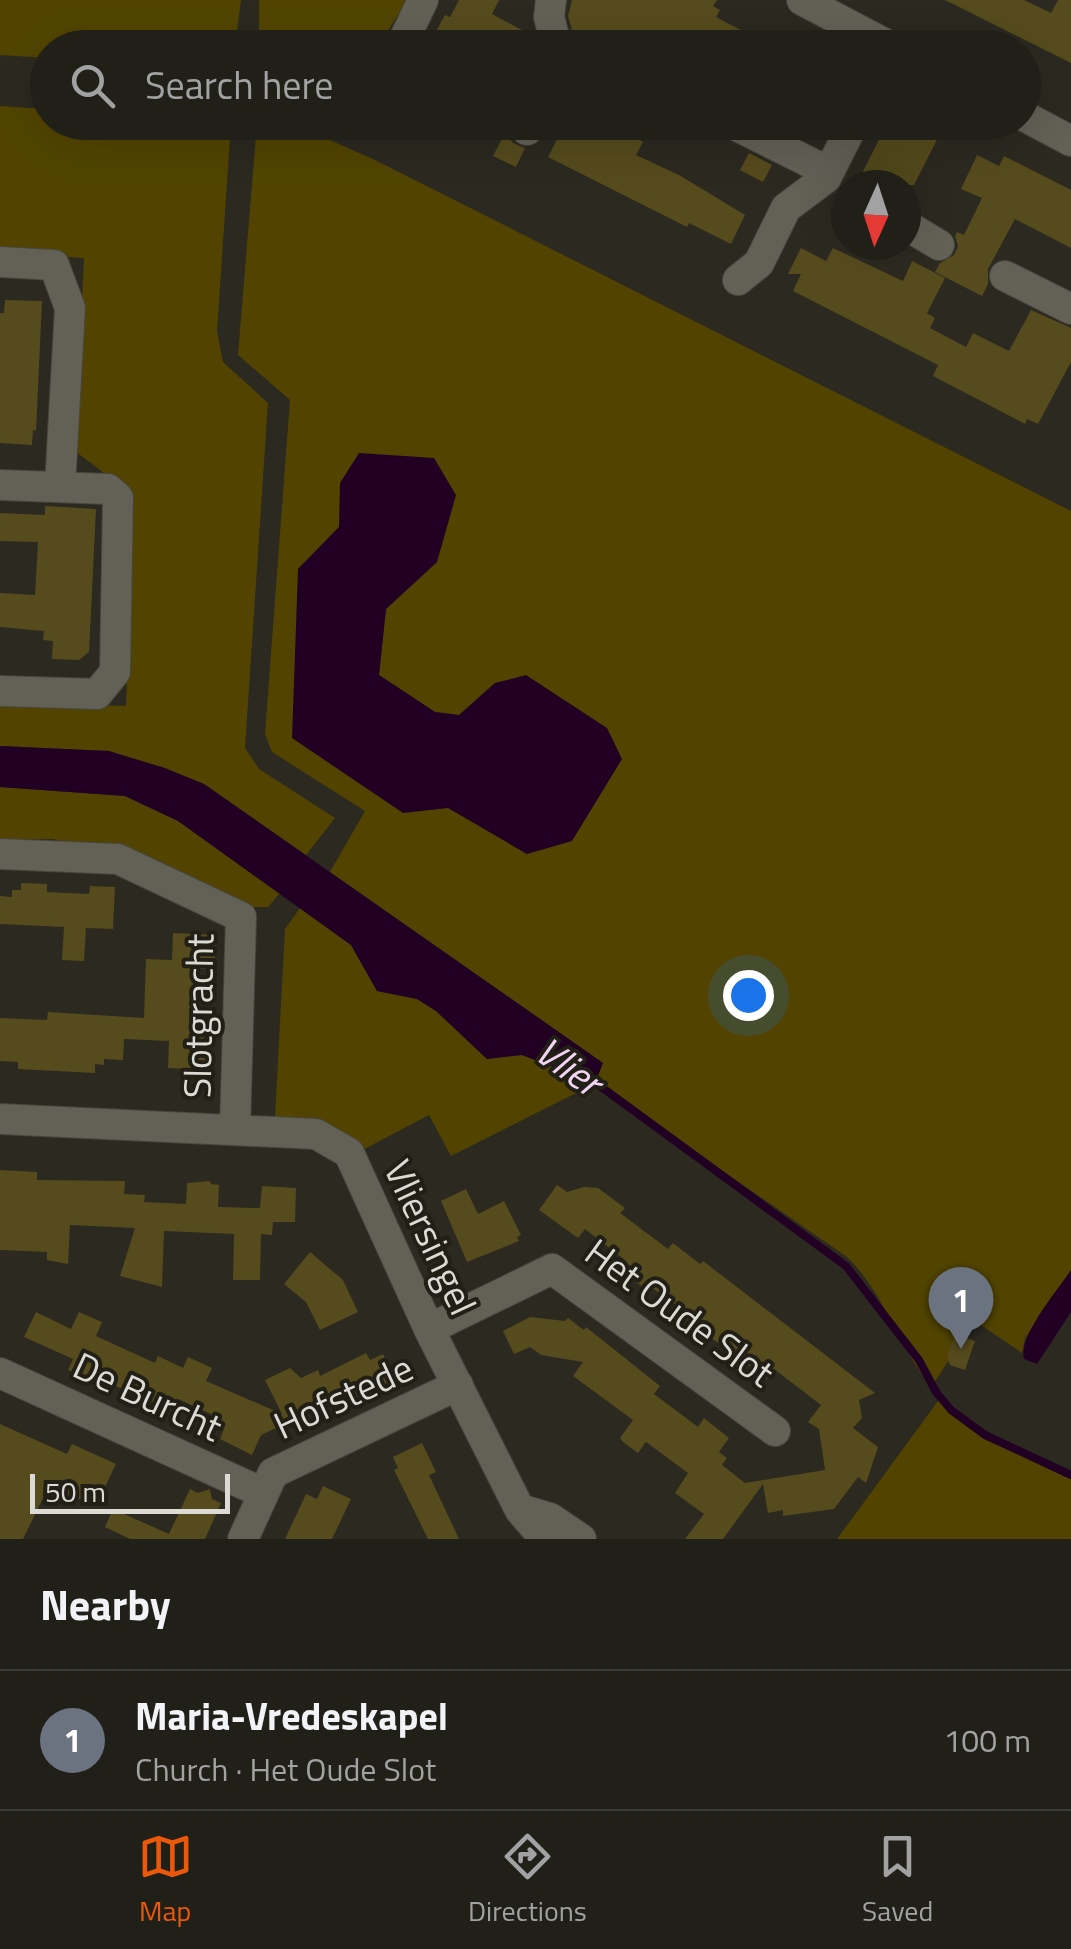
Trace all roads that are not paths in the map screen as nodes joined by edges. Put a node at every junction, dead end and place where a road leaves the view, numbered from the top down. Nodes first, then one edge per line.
1 (423, 0) edge
2 (551, 0) edge
3 (802, 0) edge
4 (409, 30) edge
5 (553, 30) edge
6 (859, 30) edge
7 (1041, 125) edge
8 (761, 140) edge
9 (848, 140) edge
10 (1071, 142) edge
11 (837, 170) edge
12 (831, 178) edge
13 (831, 182) edge
14 (921, 234) edge
15 (939, 244) dead end
16 (0, 262) edge
17 (1005, 276) dead end
18 (738, 280) dead end
19 (1071, 309) edge
20 (0, 485) edge
21 (60, 486) junction
22 (0, 691) edge
23 (0, 854) edge
24 (0, 1119) edge
25 (235, 1130) junction
26 (429, 1328) junction
27 (0, 1372) edge
28 (458, 1385) junction
29 (775, 1431) dead end
30 (263, 1493) junction
31 (520, 1510) junction
32 (243, 1539) edge
33 (545, 1539) edge
34 (580, 1539) edge

1 - 4 street
2 - 5 street
3 - 6 street
7 - 10 street
8 - 12 street
9 - 11 street
13 - 18 street
14 - 15 street
16 - 21 street
17 - 19 street
20 - 21 street
21 - 22 street
23 - 25 street, Slotgracht
24 - 25 street, Vliersingel
25 - 26 street, Vliersingel
26 - 28 street, Vliersingel
26 - 29 street, Het Oude Slot
27 - 30 street, De Burcht
28 - 30 street, Hofstede
28 - 31 street, Vliersingel
30 - 32 street, Hofstede
31 - 33 street, Vliersingel
31 - 34 street

